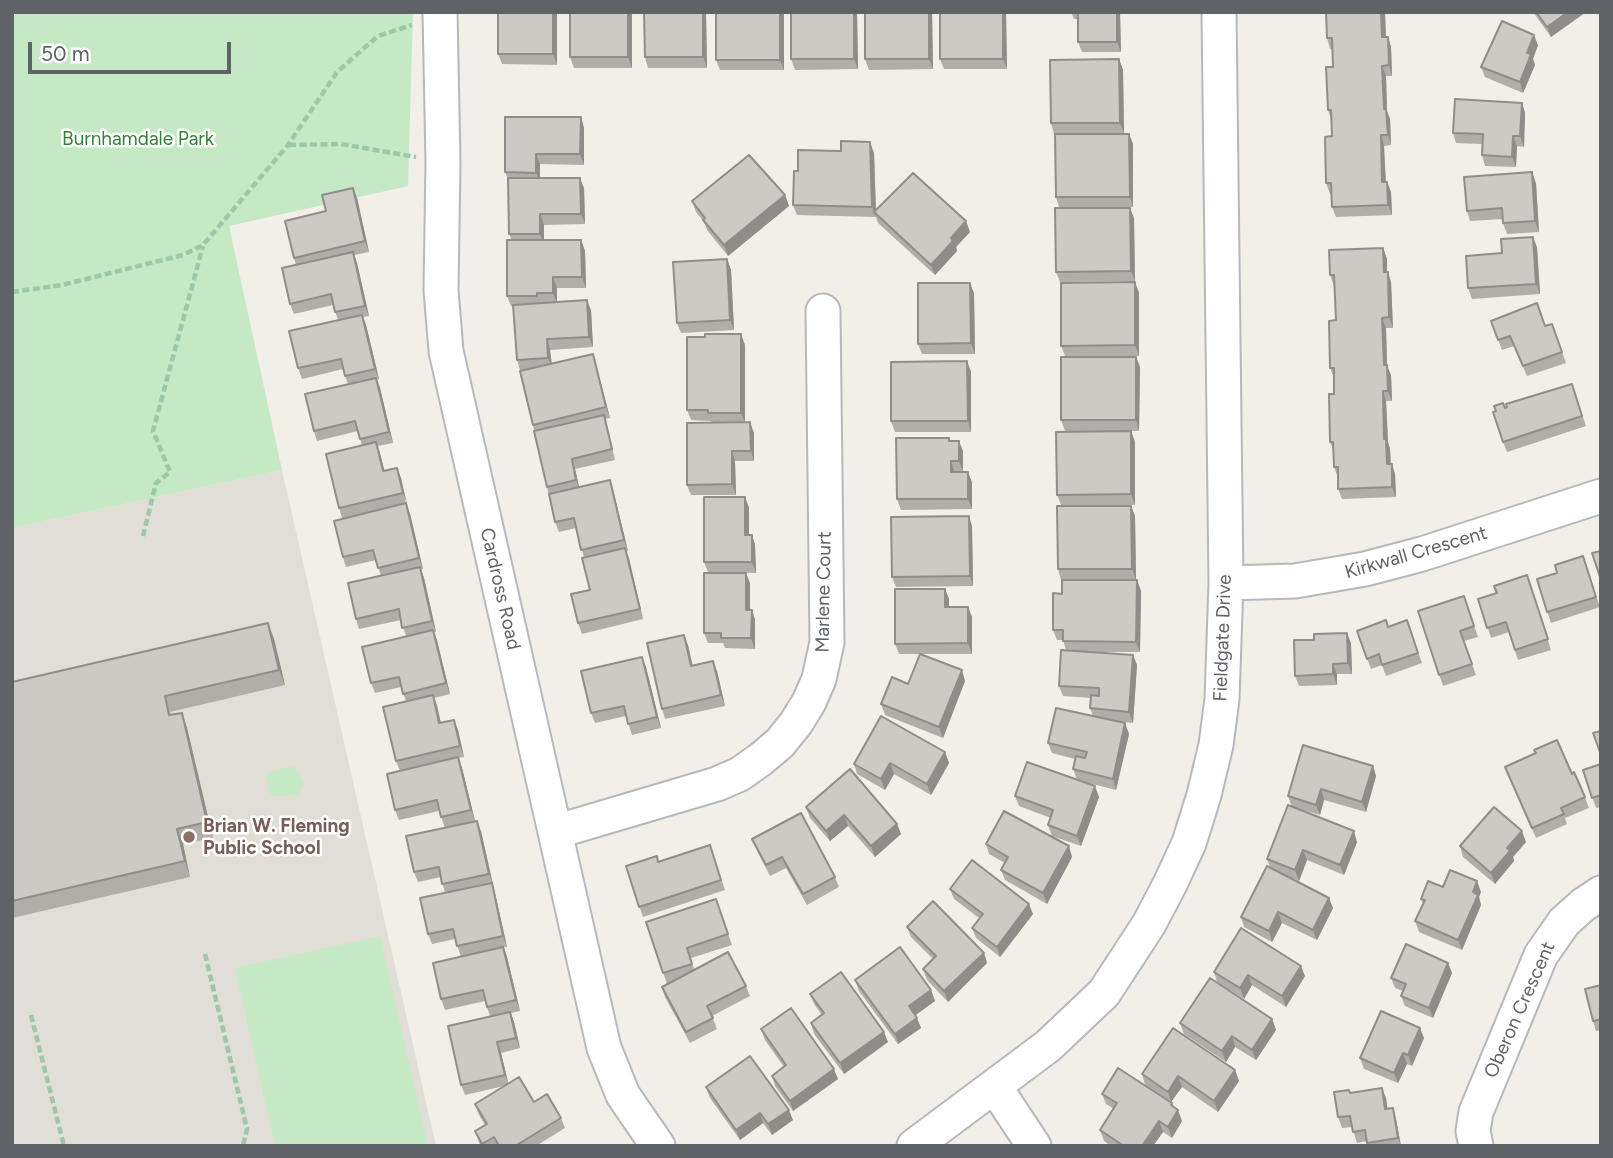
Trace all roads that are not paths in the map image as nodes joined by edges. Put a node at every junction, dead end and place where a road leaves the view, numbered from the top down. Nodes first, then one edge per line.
1 (1219, 12) edge
2 (440, 14) edge
3 (823, 311) dead end
4 (1601, 496) edge
5 (1226, 583) junction
6 (555, 832) junction
7 (1601, 893) edge
8 (995, 1087) junction
9 (658, 1146) edge
10 (914, 1146) edge
11 (1034, 1146) edge
12 (1476, 1146) edge

1 - 5 street, Fieldgate Drive
2 - 6 street, Cardross Road
3 - 6 street, Marlene Court
4 - 5 street, Kirkwall Crescent
5 - 8 street, Fieldgate Drive
6 - 9 street, Cardross Road
7 - 12 street, Oberon Crescent
8 - 10 street, Fieldgate Drive
8 - 11 street

